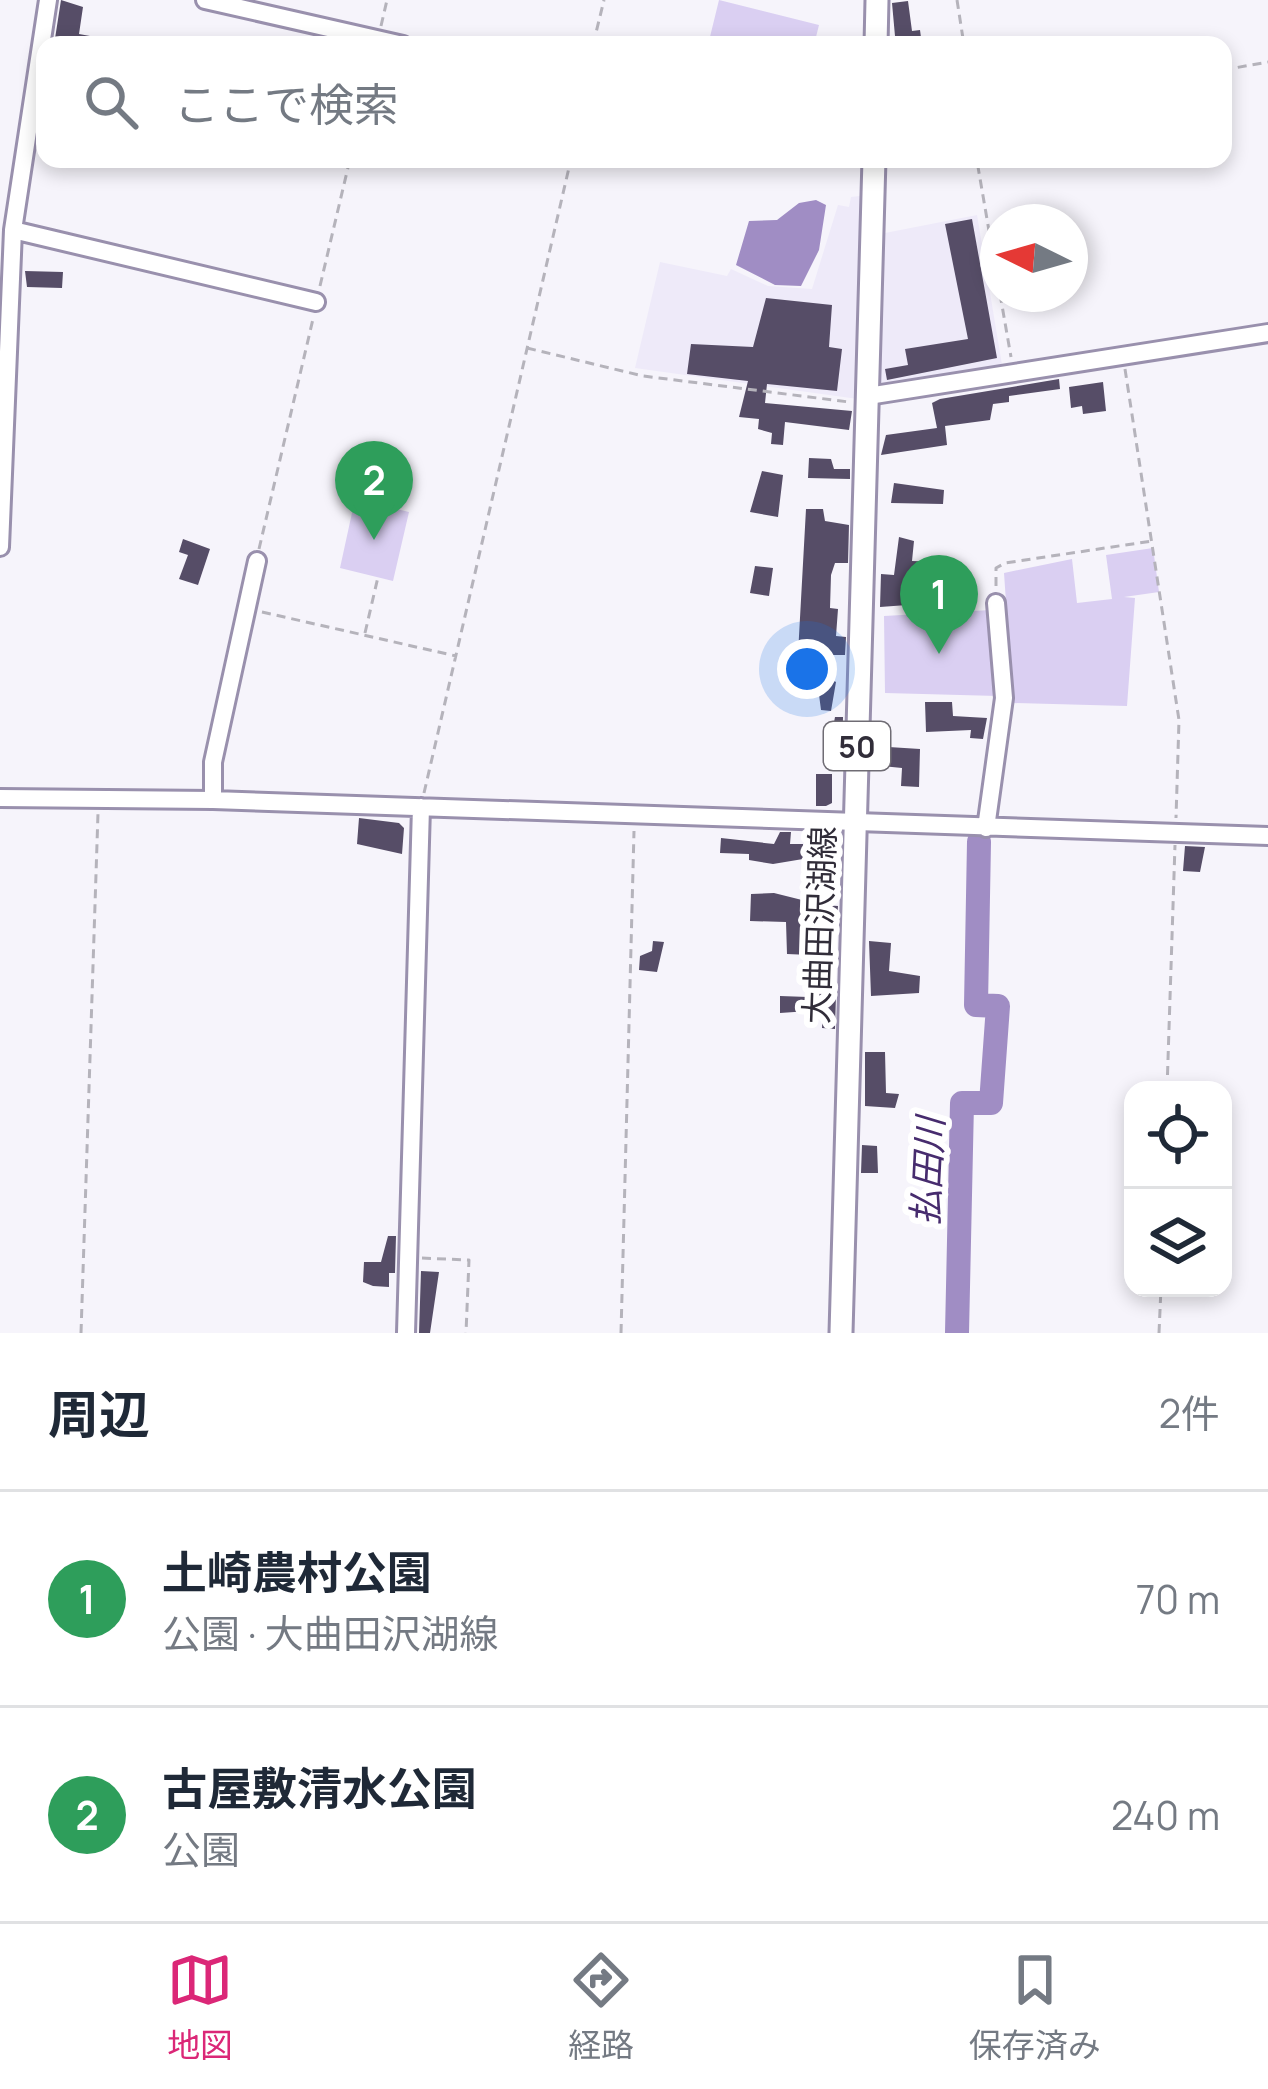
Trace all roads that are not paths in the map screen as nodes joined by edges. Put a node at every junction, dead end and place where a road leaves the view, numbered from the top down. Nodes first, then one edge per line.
1 (48, 0) edge
2 (205, 0) edge
3 (877, 0) edge
4 (43, 36) edge
5 (364, 36) edge
6 (877, 36) edge
7 (36, 79) edge
8 (874, 168) edge
9 (13, 230) junction
10 (316, 302) road end
11 (1268, 333) edge
12 (868, 400) junction
13 (0, 543) edge
14 (257, 561) road end
15 (996, 603) road end
16 (0, 798) edge
17 (213, 800) junction
18 (421, 807) junction
19 (855, 824) junction
20 (986, 828) junction
21 (1268, 836) edge
22 (406, 1333) edge
23 (841, 1333) edge

1 - 4 street
2 - 5 street
3 - 6 main road
7 - 9 street
8 - 12 main road, 大曲田沢湖線 / 50
9 - 10 street
9 - 13 street
11 - 12 street
12 - 19 main road, 大曲田沢湖線 / 50
14 - 17 street
15 - 20 street
16 - 17 street
17 - 18 street
18 - 19 street
18 - 22 street
19 - 20 street
19 - 23 main road, 大曲田沢湖線 / 50
20 - 21 street

